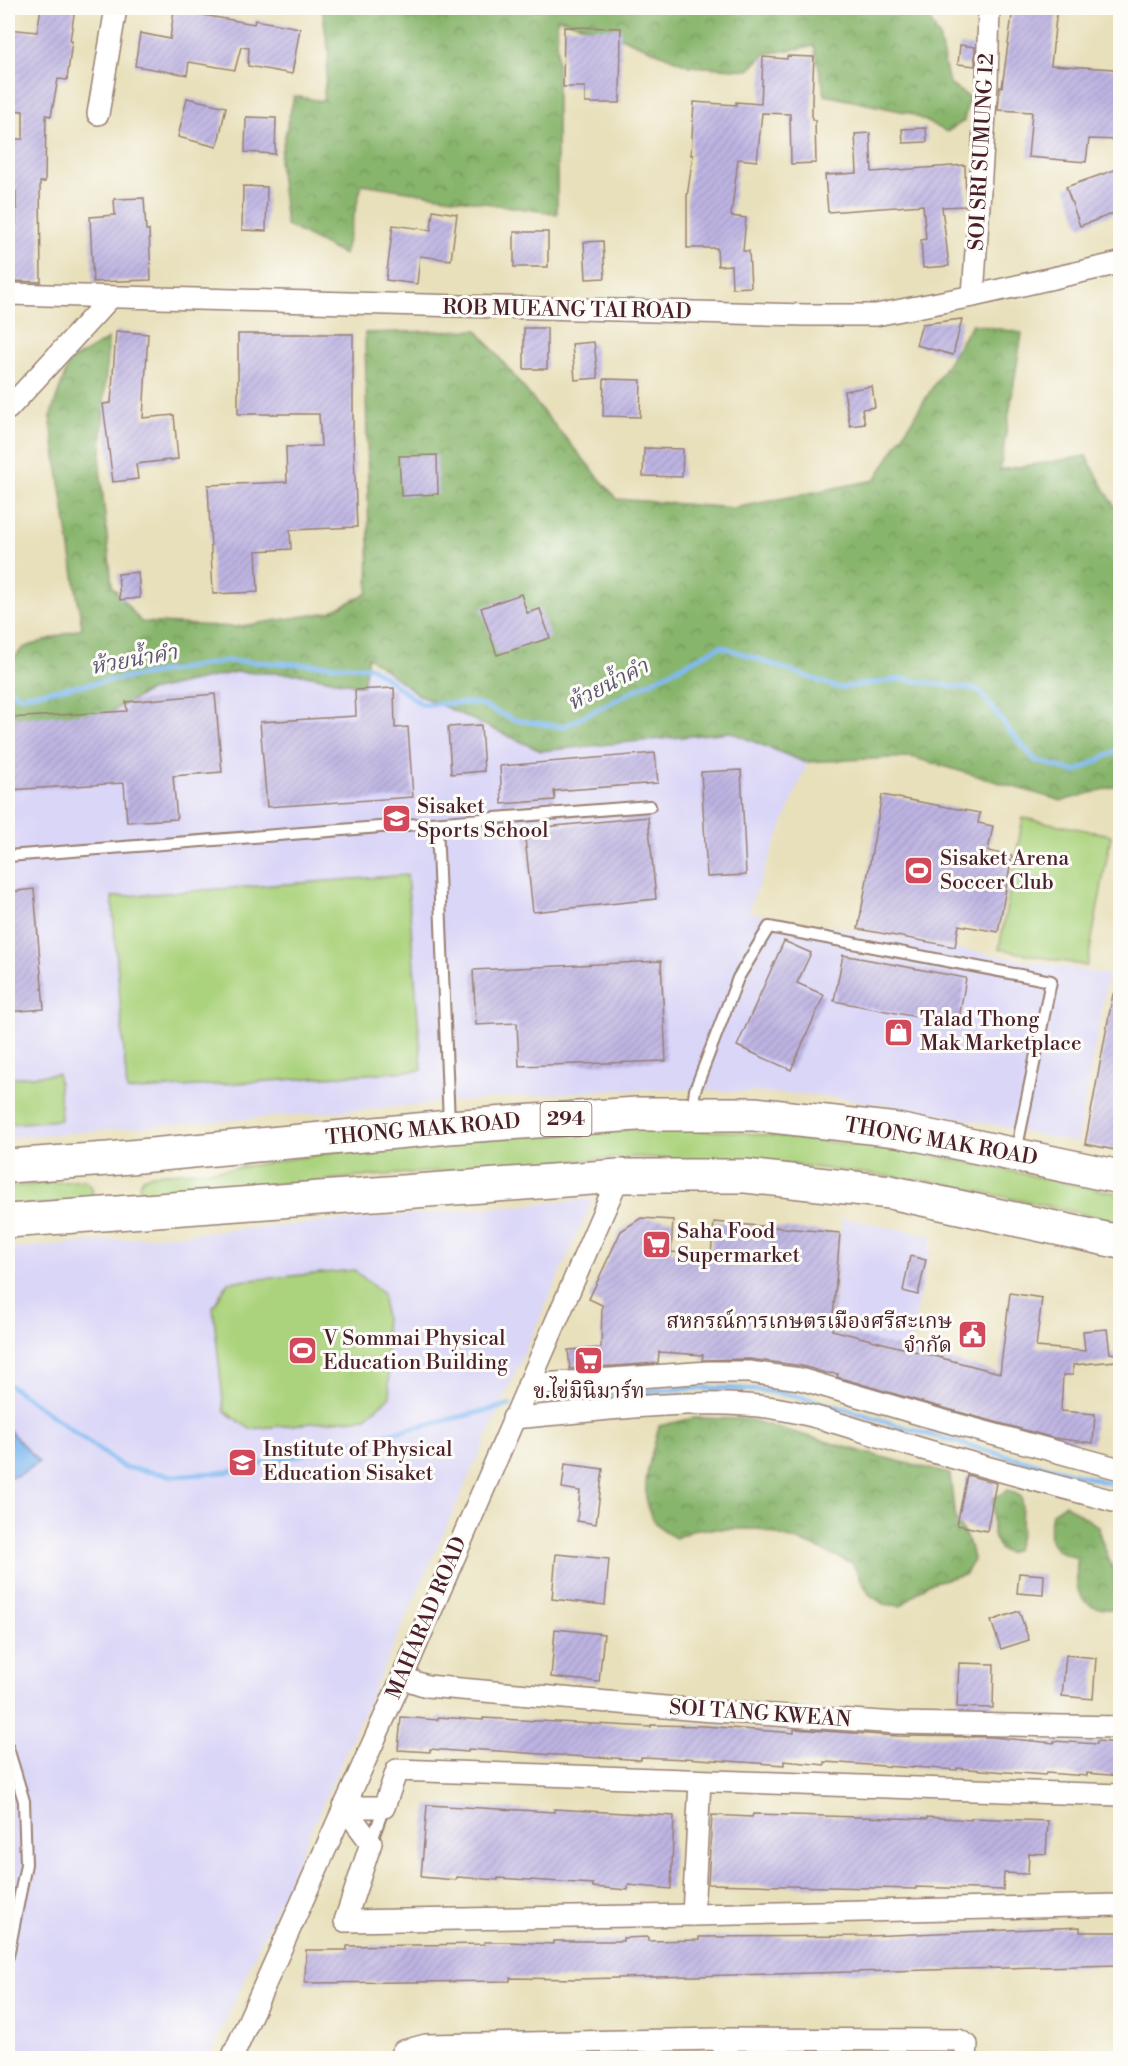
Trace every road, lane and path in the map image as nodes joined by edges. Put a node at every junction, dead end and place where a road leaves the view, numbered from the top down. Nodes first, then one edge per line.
1 (116, 8) edge
2 (989, 8) edge
3 (98, 114) dead end
4 (1120, 263) edge
5 (8, 294) edge
6 (973, 296) junction
7 (111, 297) junction
8 (8, 409) edge
9 (650, 806) dead end
10 (437, 824) junction
11 (8, 856) edge
12 (692, 1113) junction
13 (449, 1127) junction
14 (1015, 1155) junction
15 (108, 1160) junction
16 (8, 1166) edge
17 (619, 1176) junction
18 (1120, 1177) edge
19 (113, 1212) junction
20 (8, 1221) edge
21 (1120, 1242) edge
22 (528, 1384) junction
23 (513, 1418) junction
24 (1120, 1469) edge
25 (1120, 1503) edge
26 (402, 1678) junction
27 (1120, 1727) edge
28 (8, 1749) edge
29 (700, 1781) junction
30 (1120, 1795) edge
31 (344, 1807) junction
32 (384, 1808) junction
33 (372, 1843) junction
34 (1120, 1905) edge
35 (693, 1916) junction
36 (8, 1956) edge
37 (719, 2038) junction
38 (586, 2050) edge
39 (430, 2052) edge
40 (232, 2058) edge
41 (399, 2058) edge
42 (730, 2058) edge
43 (964, 2058) edge

1 - 3 street
2 - 6 street, SOI SRI SUMUNG 12
4 - 6 street, ROB MUEANG TAI ROAD
5 - 7 street, ROB MUEANG TAI ROAD
6 - 7 street, ROB MUEANG TAI ROAD
7 - 8 street
9 - 10 lane
10 - 11 lane
10 - 13 lane
12 - 13 main road, THONG MAK ROAD / 294
12 - 14 main road, THONG MAK ROAD / 294
12 - 14 lane
13 - 15 main road, THONG MAK ROAD / 294
14 - 18 main road, THONG MAK ROAD / 294
15 - 16 main road, THONG MAK ROAD / 294
15 - 19 main road
17 - 19 main road
17 - 21 main road
17 - 22 street, MAHARAD ROAD
19 - 20 main road
22 - 23 street, MAHARAD ROAD
22 - 24 street
23 - 25 street
23 - 26 street, MAHARAD ROAD
26 - 27 street, SOI TANG KWEAN
26 - 31 street, MAHARAD ROAD
28 - 36 lane
29 - 30 street
29 - 32 street
29 - 35 street
31 - 32 street
31 - 33 street
31 - 40 street, MAHARAD ROAD
32 - 33 lane
33 - 35 street
34 - 35 street
37 - 38 street
37 - 42 street
37 - 43 street
38 - 39 street
39 - 41 street

